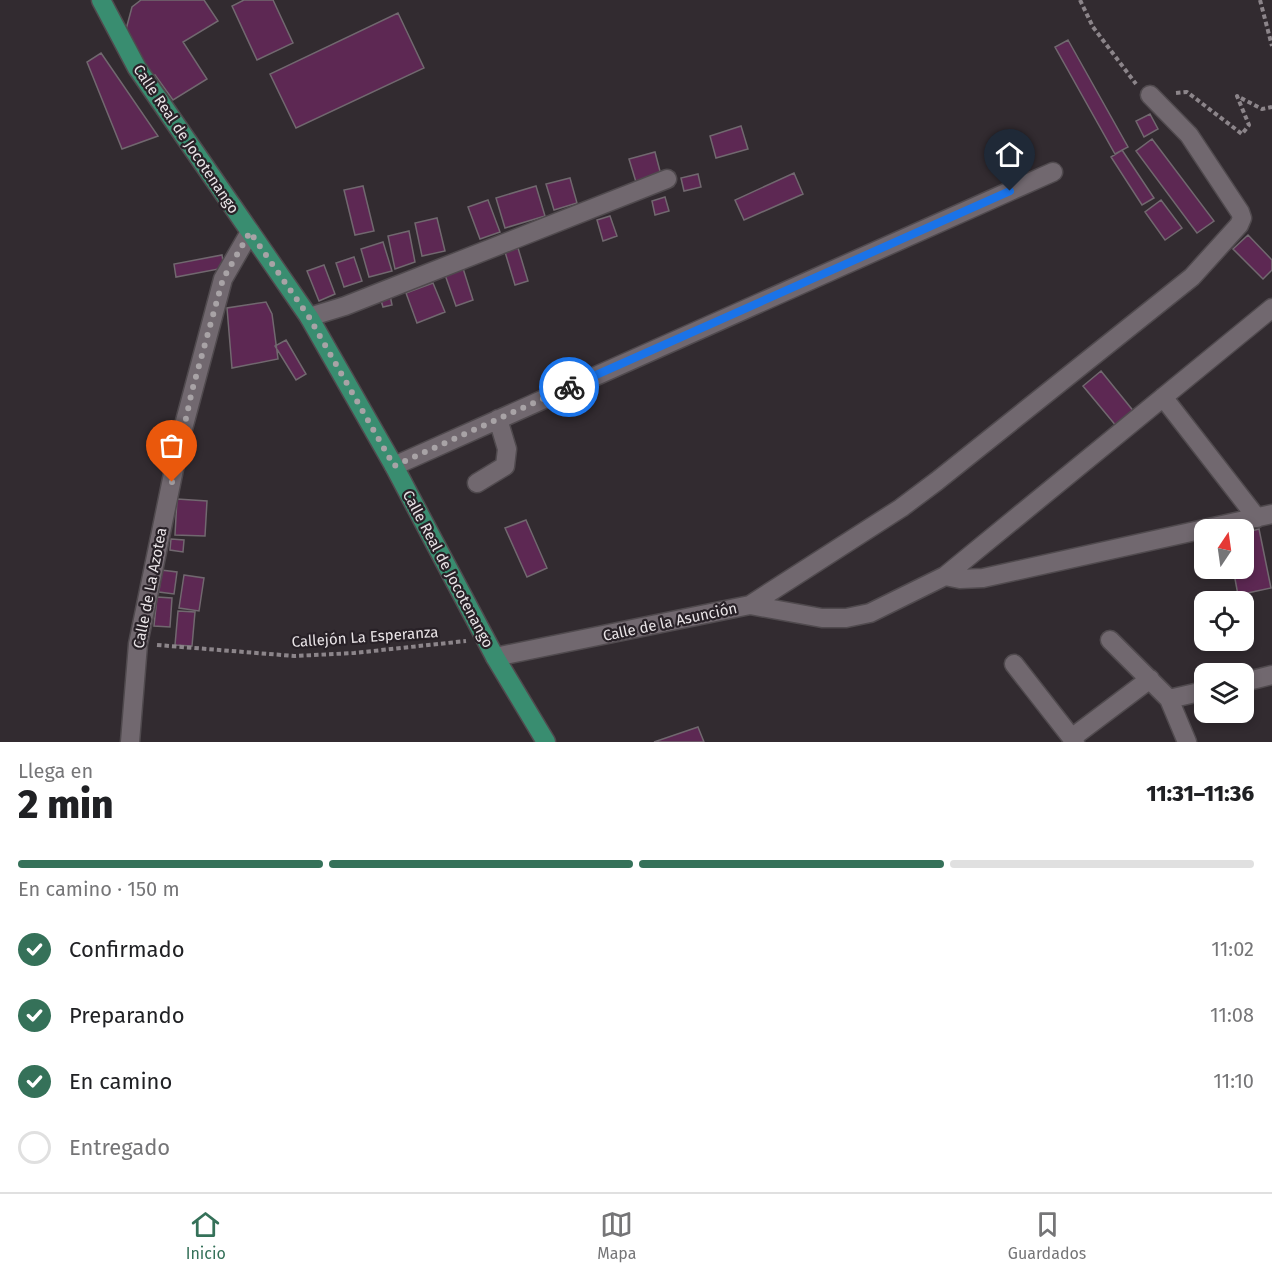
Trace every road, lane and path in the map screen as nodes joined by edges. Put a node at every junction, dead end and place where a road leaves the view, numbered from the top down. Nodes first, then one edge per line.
1 (101, 0) edge
2 (1080, 0) edge
3 (1260, 0) edge
4 (1272, 46) edge
5 (1150, 95) junction
6 (1272, 107) edge
7 (1053, 172) dead end
8 (667, 179) dead end
9 (250, 232) junction
10 (1269, 316) edge
11 (309, 317) junction
12 (1163, 398) junction
13 (498, 419) junction
14 (394, 466) junction
15 (477, 483) dead end
16 (1265, 516) edge
17 (945, 576) junction
18 (750, 605) junction
19 (485, 639) junction
20 (1110, 640) dead end
21 (138, 644) junction
22 (495, 657) junction
23 (1014, 664) dead end
24 (1272, 675) edge
25 (1150, 679) junction
26 (1254, 680) edge
27 (1194, 693) edge
28 (1169, 699) junction
29 (1074, 740) edge
30 (130, 742) edge
31 (546, 742) edge
32 (1187, 742) edge

1 - 9 main road, Calle Real de Jocotenango
2 - 5 path
3 - 4 path
5 - 6 path
5 - 18 street
7 - 13 street
8 - 11 street
9 - 11 main road, Calle Real de Jocotenango
9 - 21 street, Calle de La Azotea
10 - 12 street, Calle de la Asunción
11 - 14 main road, Calle Real de Jocotenango
12 - 16 street
12 - 17 street, Calle de la Asunción
13 - 14 street
13 - 15 street
14 - 19 main road, Calle Real de Jocotenango
16 - 17 street
17 - 18 street, Calle de la Asunción
18 - 22 street, Calle de la Asunción
19 - 21 path, Callejón La Esperanza
19 - 22 main road, Calle Real de Jocotenango
20 - 25 street
21 - 30 street, Calle de La Azotea
22 - 31 main road, Calle Real de Jocotenango
23 - 29 street
24 - 26 street
25 - 28 street
25 - 29 street
27 - 28 street
28 - 32 street

